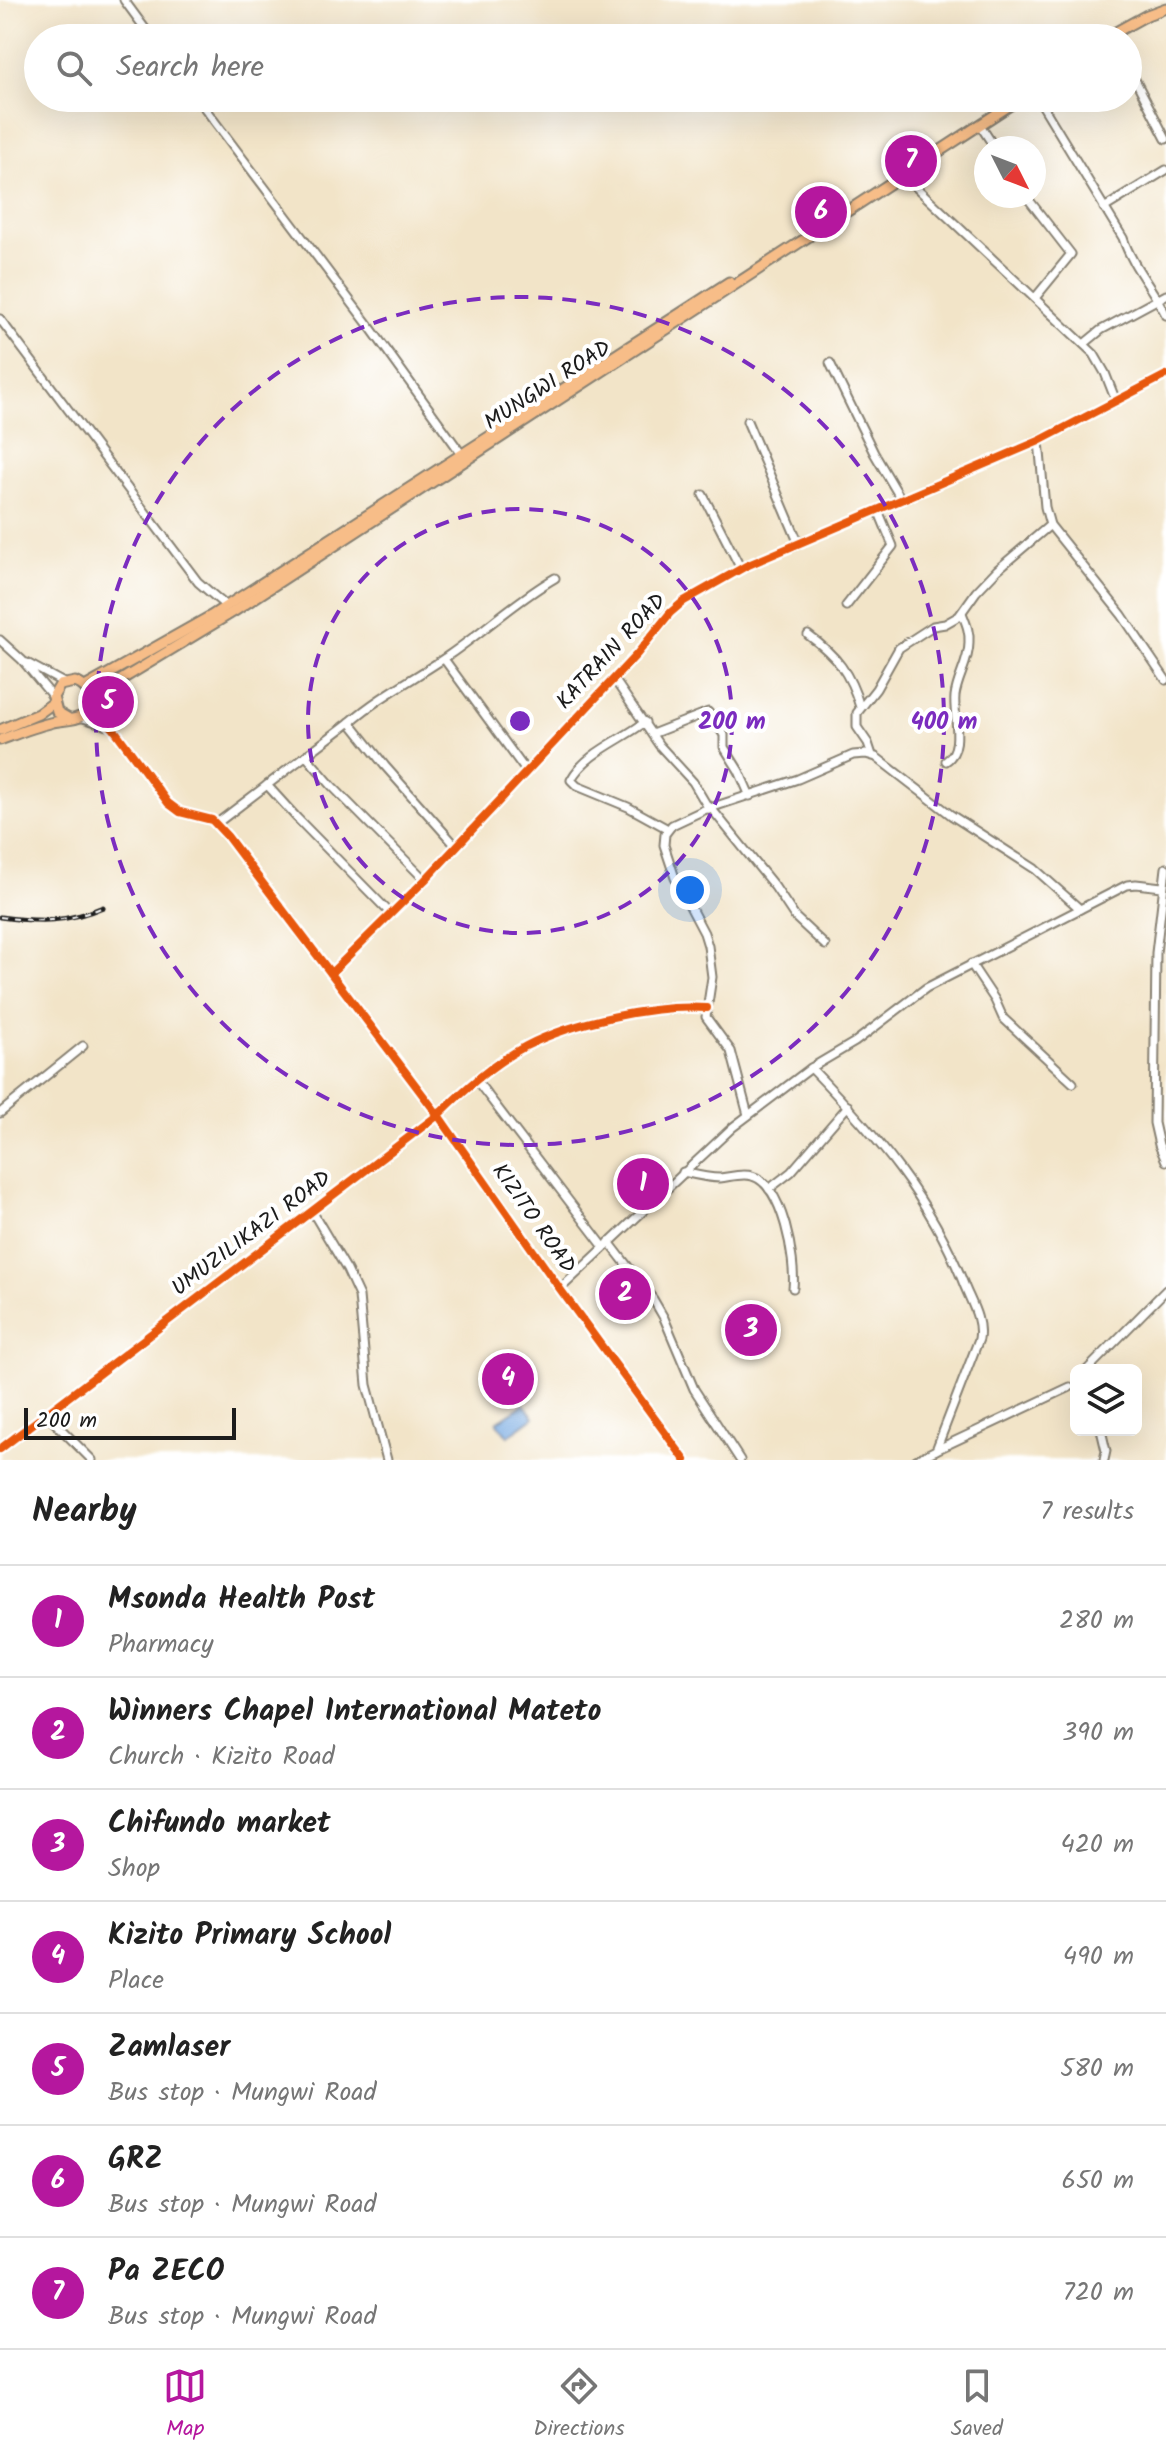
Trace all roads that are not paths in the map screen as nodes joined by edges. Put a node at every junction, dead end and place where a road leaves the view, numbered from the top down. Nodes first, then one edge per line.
1 (124, 0) edge
2 (1166, 10) edge
3 (142, 24) edge
4 (1131, 24) edge
5 (1140, 24) edge
6 (1142, 93) edge
7 (207, 112) edge
8 (992, 112) edge
9 (1000, 112) edge
10 (1046, 112) edge
11 (980, 125) junction
12 (987, 136) edge
13 (1166, 139) edge
14 (1166, 170) edge
15 (903, 175) junction
16 (1035, 208) edge
17 (1104, 208) junction
18 (1162, 297) edge
19 (1035, 298) junction
20 (1166, 315) edge
21 (0, 319) edge
22 (1084, 344) junction
23 (830, 363) dead end
24 (1166, 375) edge
25 (1116, 401) junction
26 (747, 421) dead end
27 (1039, 441) junction
28 (464, 457) junction
29 (703, 495) dead end
30 (901, 499) junction
31 (878, 510) junction
32 (1050, 525) junction
33 (799, 544) junction
34 (741, 569) junction
35 (555, 578) dead end
36 (226, 606) junction
37 (846, 606) dead end
38 (962, 613) junction
39 (808, 635) dead end
40 (0, 640) edge
41 (444, 659) junction
42 (22, 660) junction
43 (614, 679) junction
44 (1166, 680) edge
45 (64, 683) junction
46 (85, 687) junction
47 (53, 700) junction
48 (91, 701) junction
49 (860, 707) junction
50 (80, 717) junction
51 (69, 719) junction
52 (350, 722) junction
53 (645, 722) junction
54 (113, 728) junction
55 (0, 730) edge
56 (652, 734) junction
57 (0, 740) edge
58 (872, 755) junction
59 (306, 756) junction
60 (946, 761) dead end
61 (526, 771) junction
62 (267, 785) junction
63 (750, 796) junction
64 (710, 809) junction
65 (216, 824) junction
66 (668, 829) junction
67 (456, 846) junction
68 (1166, 868) edge
69 (425, 880) junction
70 (1162, 887) junction
71 (1080, 909) junction
72 (391, 914) junction
73 (825, 945) dead end
74 (1156, 953) junction
75 (1166, 954) edge
76 (971, 964) junction
77 (331, 973) junction
78 (707, 1008) junction
79 (83, 1046) dead end
80 (811, 1068) junction
81 (477, 1081) junction
82 (1073, 1083) dead end
83 (848, 1106) junction
84 (0, 1113) edge
85 (438, 1115) junction
86 (748, 1115) junction
87 (1166, 1161) edge
88 (683, 1172) junction
89 (769, 1189) junction
90 (312, 1211) junction
91 (606, 1244) junction
92 (793, 1288) dead end
93 (560, 1289) junction
94 (1166, 1290) edge
95 (1093, 1364) edge
96 (1070, 1389) edge
97 (46, 1414) junction
98 (1102, 1436) edge
99 (0, 1449) edge
100 (936, 1450) junction
101 (92, 1460) edge
102 (387, 1460) edge
103 (685, 1460) edge
104 (740, 1460) edge
105 (916, 1460) edge
106 (1104, 1460) edge

1 - 3 street
2 - 4 main road
2 - 5 main road
6 - 13 street
7 - 28 street
8 - 28 main road, MUNGWI ROAD
9 - 11 main road, MUNGWI ROAD
10 - 17 street
11 - 12 street
11 - 15 main road, MUNGWI ROAD
14 - 17 street
15 - 19 street
15 - 28 main road, MUNGWI ROAD
16 - 19 street
17 - 18 street
18 - 20 street
18 - 22 street
19 - 22 street
21 - 36 street
22 - 25 street
23 - 30 street
24 - 25 street, KATRAIN ROAD
25 - 27 street, KATRAIN ROAD
26 - 33 street
27 - 30 street, KATRAIN ROAD
27 - 32 street
28 - 36 main road, MUNGWI ROAD
28 - 48 main road, MUNGWI ROAD
29 - 34 street
30 - 31 street, KATRAIN ROAD
31 - 33 street, KATRAIN ROAD
31 - 37 street
32 - 38 street
32 - 44 street
33 - 34 street, KATRAIN ROAD
34 - 43 street, KATRAIN ROAD
35 - 41 street
36 - 46 main road, MUNGWI ROAD
38 - 49 street
38 - 60 street
39 - 49 street
40 - 42 street
41 - 52 street
41 - 61 street
42 - 45 street
42 - 47 street
43 - 53 street
43 - 61 street, KATRAIN ROAD
45 - 46 main road
45 - 47 main road
46 - 48 main road
47 - 51 main road
47 - 55 main road
48 - 50 main road
48 - 54 street
49 - 58 street
50 - 51 main road
50 - 54 street
51 - 57 main road
52 - 59 street
52 - 67 street
53 - 56 street
53 - 66 street
54 - 65 street
56 - 63 street
56 - 64 street
58 - 63 street
58 - 71 street
59 - 62 street
59 - 69 street
61 - 67 street, KATRAIN ROAD
62 - 65 street
62 - 72 street
63 - 64 street
64 - 66 street
64 - 73 street
65 - 77 street, KIZITO ROAD
66 - 78 street
67 - 69 street, KATRAIN ROAD
68 - 70 street
69 - 72 street, KATRAIN ROAD
70 - 71 street
70 - 74 street
71 - 76 street
72 - 77 street, KATRAIN ROAD
74 - 75 street
74 - 87 street
76 - 80 street
76 - 82 street
77 - 85 street, KIZITO ROAD
78 - 81 street, UMUZILIKAZI ROAD
78 - 86 street
79 - 84 street
80 - 83 street
80 - 86 street
81 - 85 street, UMUZILIKAZI ROAD
81 - 91 street
83 - 89 street
83 - 100 street
85 - 90 street, UMUZILIKAZI ROAD
85 - 93 street, KIZITO ROAD
86 - 88 street
88 - 89 street
88 - 91 street
89 - 92 street
90 - 97 street, UMUZILIKAZI ROAD
90 - 102 street
91 - 93 street
91 - 104 street
93 - 103 street, KIZITO ROAD
94 - 95 street
96 - 100 street
97 - 99 street, UMUZILIKAZI ROAD
97 - 101 street
98 - 106 street
100 - 105 street

